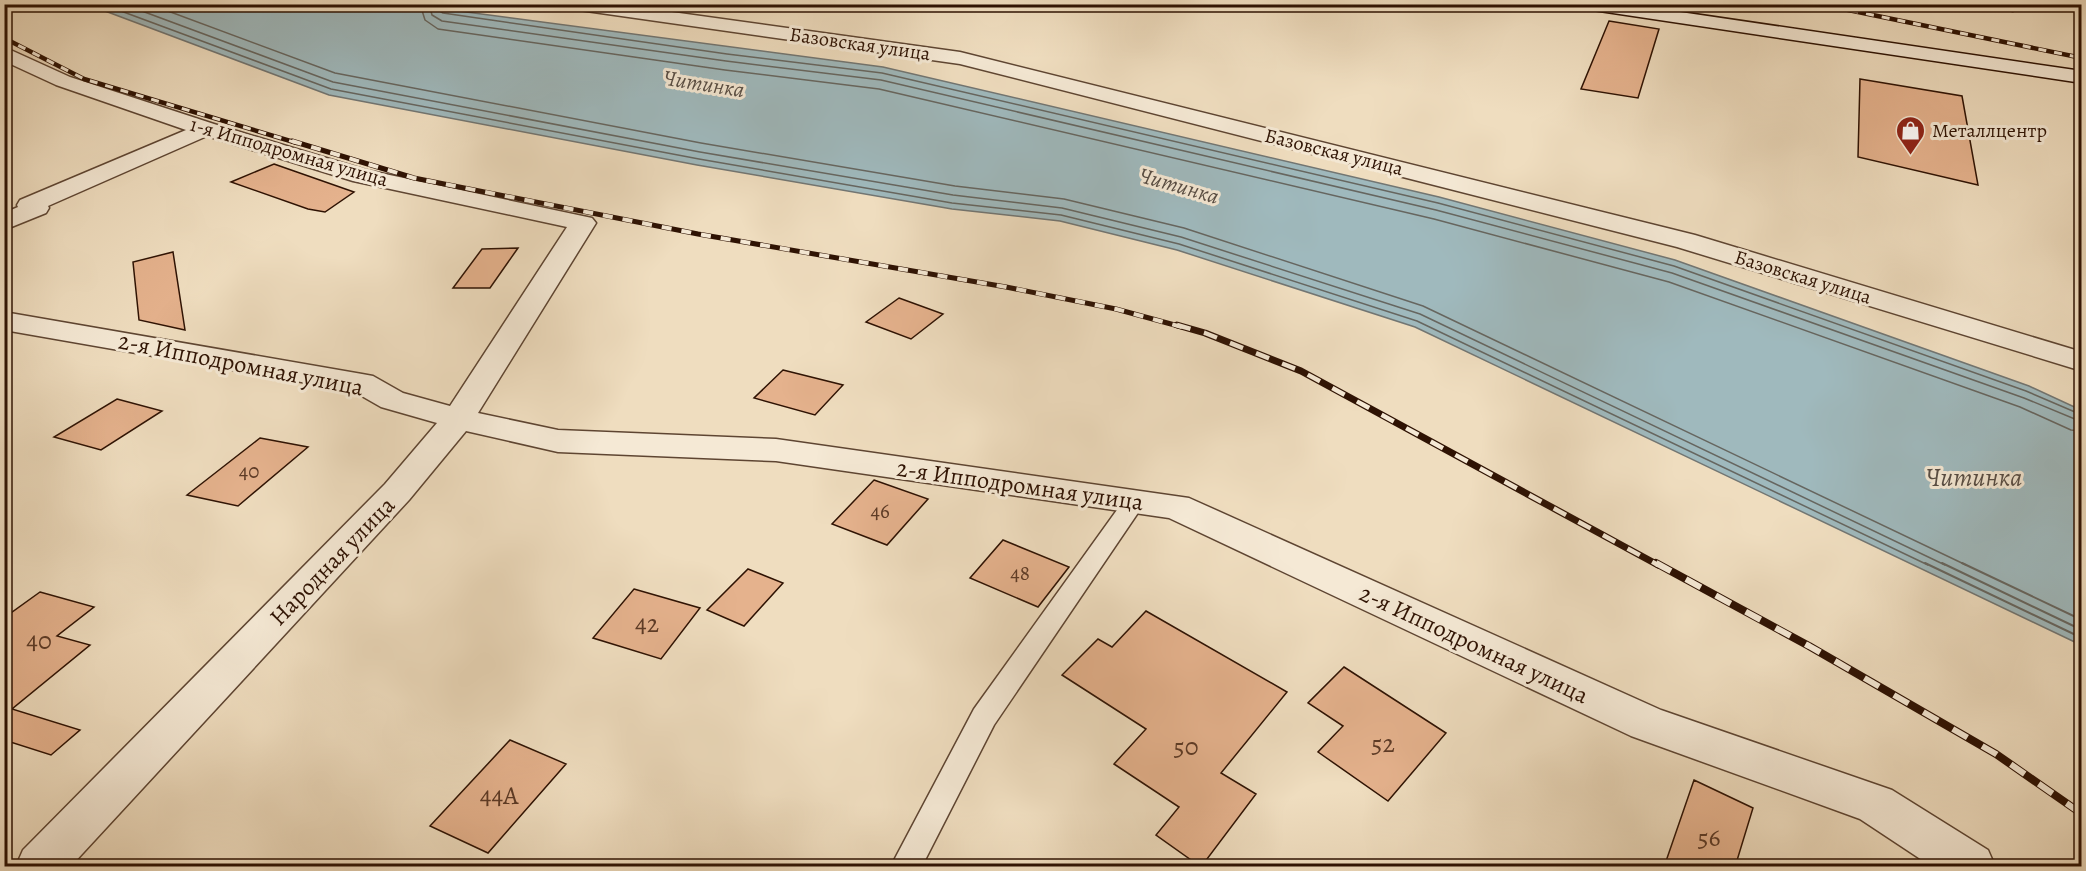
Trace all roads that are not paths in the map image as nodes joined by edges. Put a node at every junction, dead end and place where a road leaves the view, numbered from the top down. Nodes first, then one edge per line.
1 (572, 4) edge
2 (1586, 4) edge
3 (4, 53) edge
4 (2082, 77) edge
5 (206, 129) junction
6 (4, 223) edge
7 (583, 223) joint
8 (4, 321) edge
9 (2082, 362) edge
10 (458, 419) junction
11 (1135, 501) junction
12 (40, 867) edge
13 (906, 867) edge
14 (1971, 867) edge

1 - 9 street, Базовская улица
2 - 4 street
3 - 5 street, 1-я Ипподромная улица
5 - 6 street
5 - 7 street, 1-я Ипподромная улица
7 - 10 street, Народная улица
8 - 10 street, 2-я Ипподромная улица
10 - 11 street, 2-я Ипподромная улица
10 - 12 street, Народная улица
11 - 13 lane
11 - 14 street, 2-я Ипподромная улица

